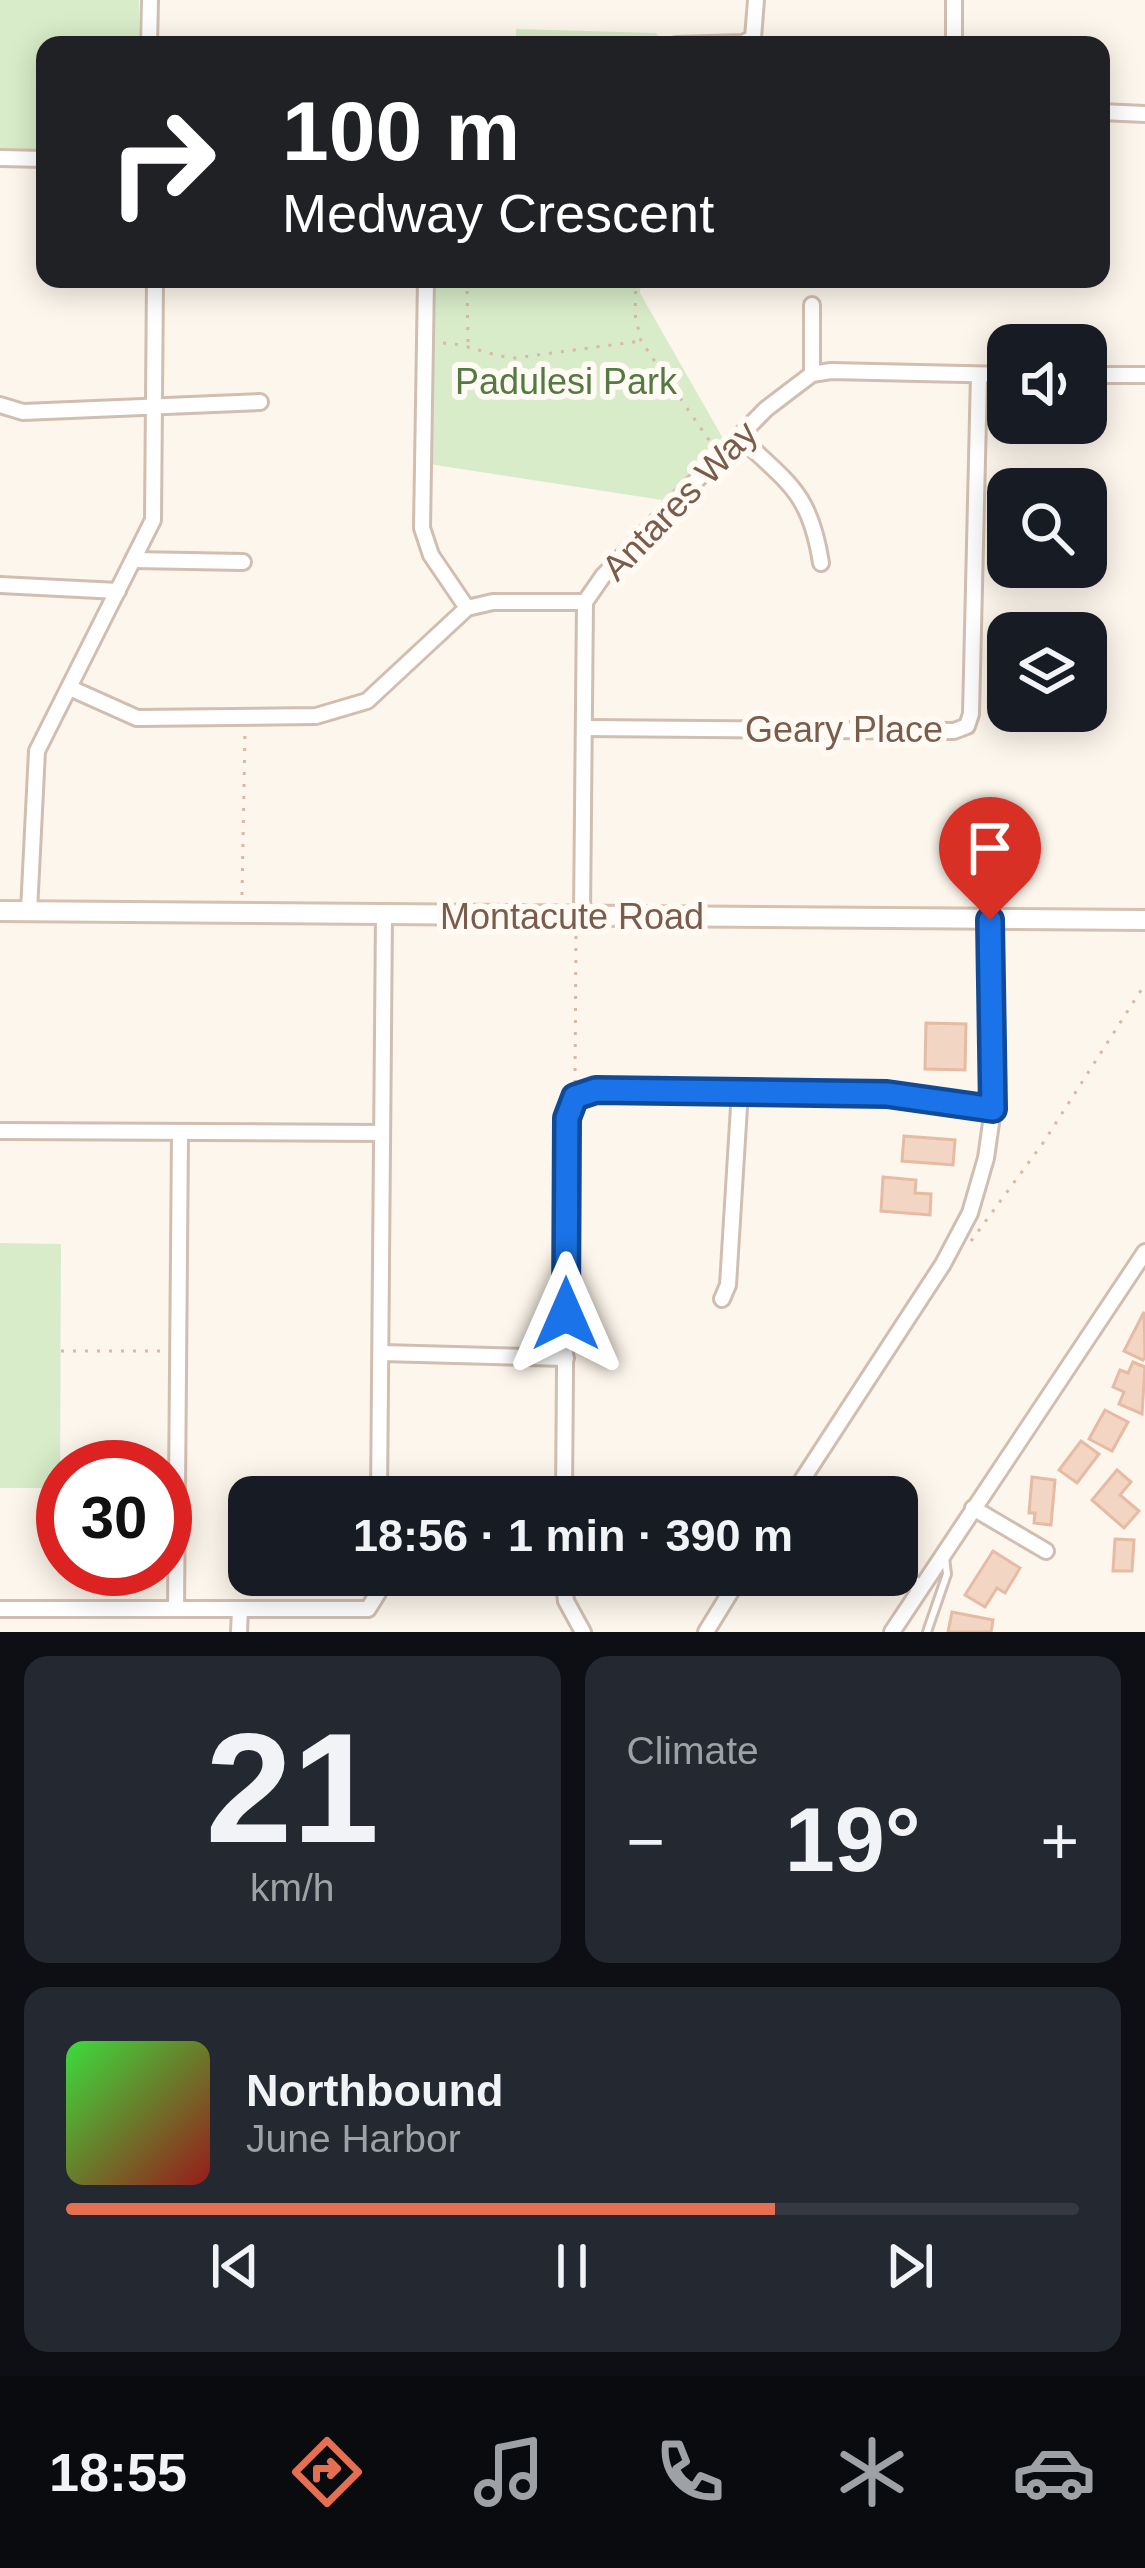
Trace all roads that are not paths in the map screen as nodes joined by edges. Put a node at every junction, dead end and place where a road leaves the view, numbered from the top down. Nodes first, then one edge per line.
1 (150, 0) edge
2 (756, 0) edge
3 (954, 0) edge
4 (149, 36) edge
5 (758, 36) edge
6 (954, 36) edge
7 (1110, 112) edge
8 (1145, 114) edge
9 (0, 158) edge
10 (36, 159) edge
11 (155, 288) edge
12 (426, 288) edge
13 (812, 304) dead end
14 (812, 374) junction
15 (979, 375) junction
16 (987, 375) edge
17 (1107, 375) edge
18 (1145, 375) edge
19 (260, 403) dead end
20 (1, 408) edge
21 (152, 409) junction
22 (741, 438) junction
23 (134, 560) junction
24 (243, 562) dead end
25 (821, 562) dead end
26 (0, 586) edge
27 (118, 590) junction
28 (585, 602) junction
29 (467, 608) junction
30 (70, 688) junction
31 (585, 728) junction
32 (0, 911) edge
33 (29, 911) junction
34 (384, 915) junction
35 (579, 915) junction
36 (990, 920) junction
37 (1145, 920) edge
38 (740, 1091) junction
39 (993, 1109) junction
40 (0, 1131) edge
41 (382, 1133) junction
42 (180, 1134) junction
43 (1145, 1252) edge
44 (722, 1299) dead end
45 (382, 1353) junction
46 (566, 1358) junction
47 (379, 1476) edge
48 (564, 1476) edge
49 (805, 1476) edge
50 (973, 1508) junction
51 (945, 1549) junction
52 (1046, 1551) dead end
53 (919, 1587) joint
54 (376, 1596) edge
55 (565, 1596) edge
56 (728, 1596) edge
57 (0, 1609) edge
58 (176, 1609) junction
59 (240, 1609) junction
60 (239, 1632) edge
61 (583, 1632) edge
62 (706, 1632) edge
63 (892, 1632) edge
64 (927, 1632) edge

1 - 4 street
2 - 5 street
3 - 6 street
7 - 8 street
9 - 10 street
11 - 21 street
12 - 29 street
13 - 14 street
14 - 15 street
14 - 22 street, Antares Way
15 - 16 street
15 - 31 street, Geary Place
17 - 18 street
19 - 21 street
20 - 21 street
21 - 23 street
22 - 25 street
22 - 28 street, Antares Way
23 - 24 street
23 - 27 street
26 - 27 street
27 - 30 street
28 - 29 street
28 - 31 street, Antares Way
29 - 30 street
30 - 33 street
31 - 35 street, Antares Way
32 - 33 main road, Montacute Road
33 - 34 main road, Montacute Road
34 - 35 main road, Montacute Road
34 - 41 street
35 - 36 main road, Montacute Road
36 - 37 main road, Montacute Road
36 - 39 street
38 - 39 street
38 - 44 street
38 - 46 street
39 - 49 street
40 - 42 street
41 - 42 street
41 - 45 street
42 - 58 street
43 - 50 street
45 - 46 street
45 - 47 street
46 - 48 street
50 - 51 street
50 - 52 street
51 - 53 street
51 - 64 lane
53 - 63 street
54 - 59 street
55 - 61 street
56 - 62 street
57 - 58 street
58 - 59 street
59 - 60 street

